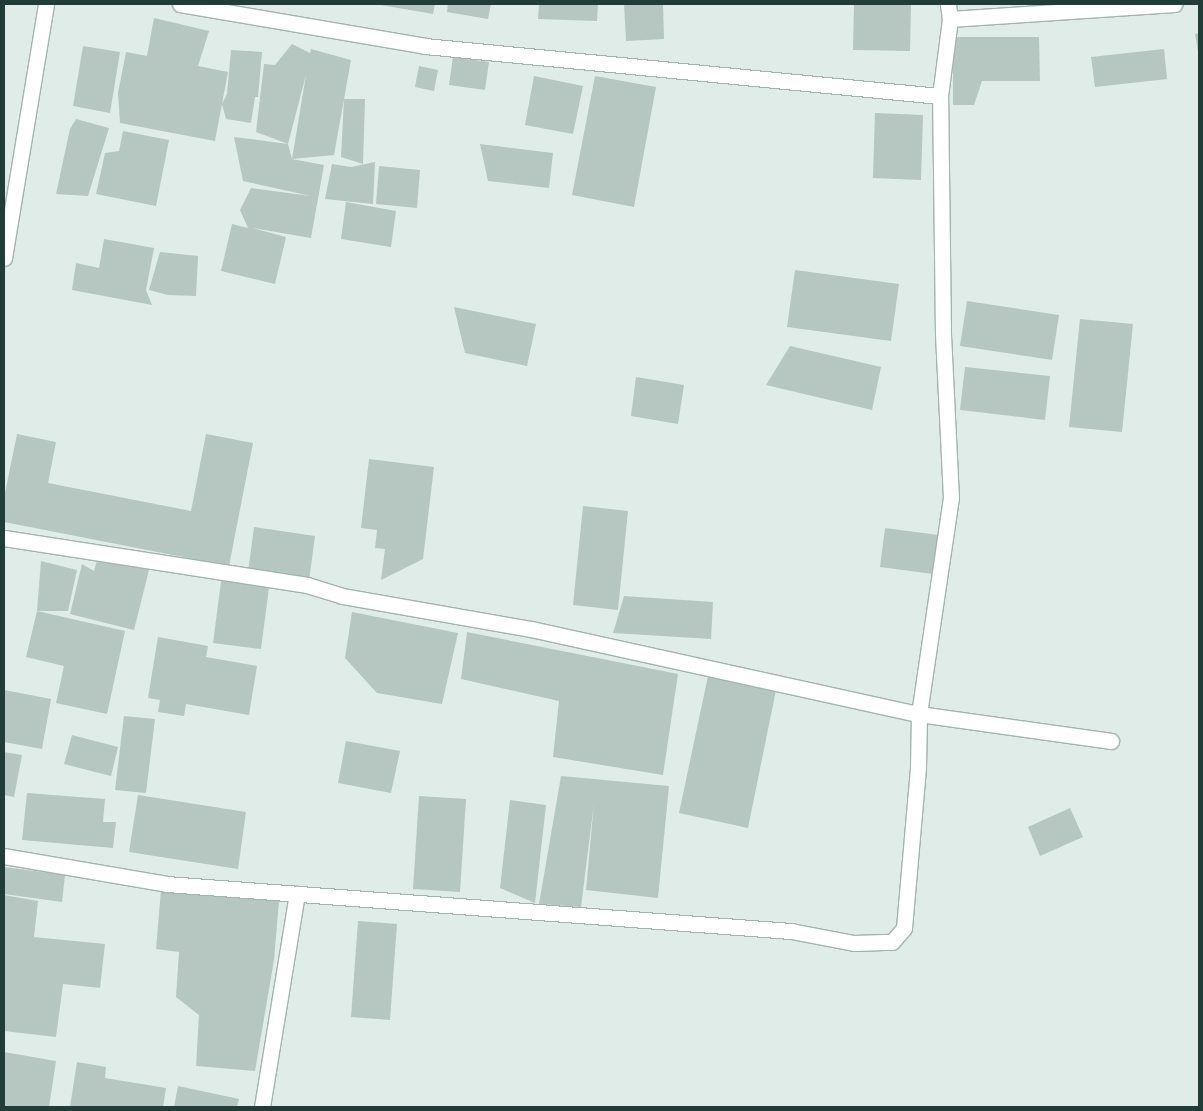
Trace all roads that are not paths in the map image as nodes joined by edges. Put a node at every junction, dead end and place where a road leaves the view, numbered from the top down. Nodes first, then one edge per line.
1 (46, 4) edge
2 (180, 4) edge
3 (1174, 4) edge
4 (949, 11) edge
5 (940, 96) junction
6 (4, 258) edge
7 (4, 538) edge
8 (919, 714) junction
9 (1111, 741) dead end
10 (4, 856) edge
11 (297, 894) junction
12 (262, 1107) edge

1 - 6 street
2 - 5 street
3 - 4 street
4 - 5 street
5 - 8 street
7 - 8 street
8 - 9 street
8 - 11 street
10 - 11 street
11 - 12 street

